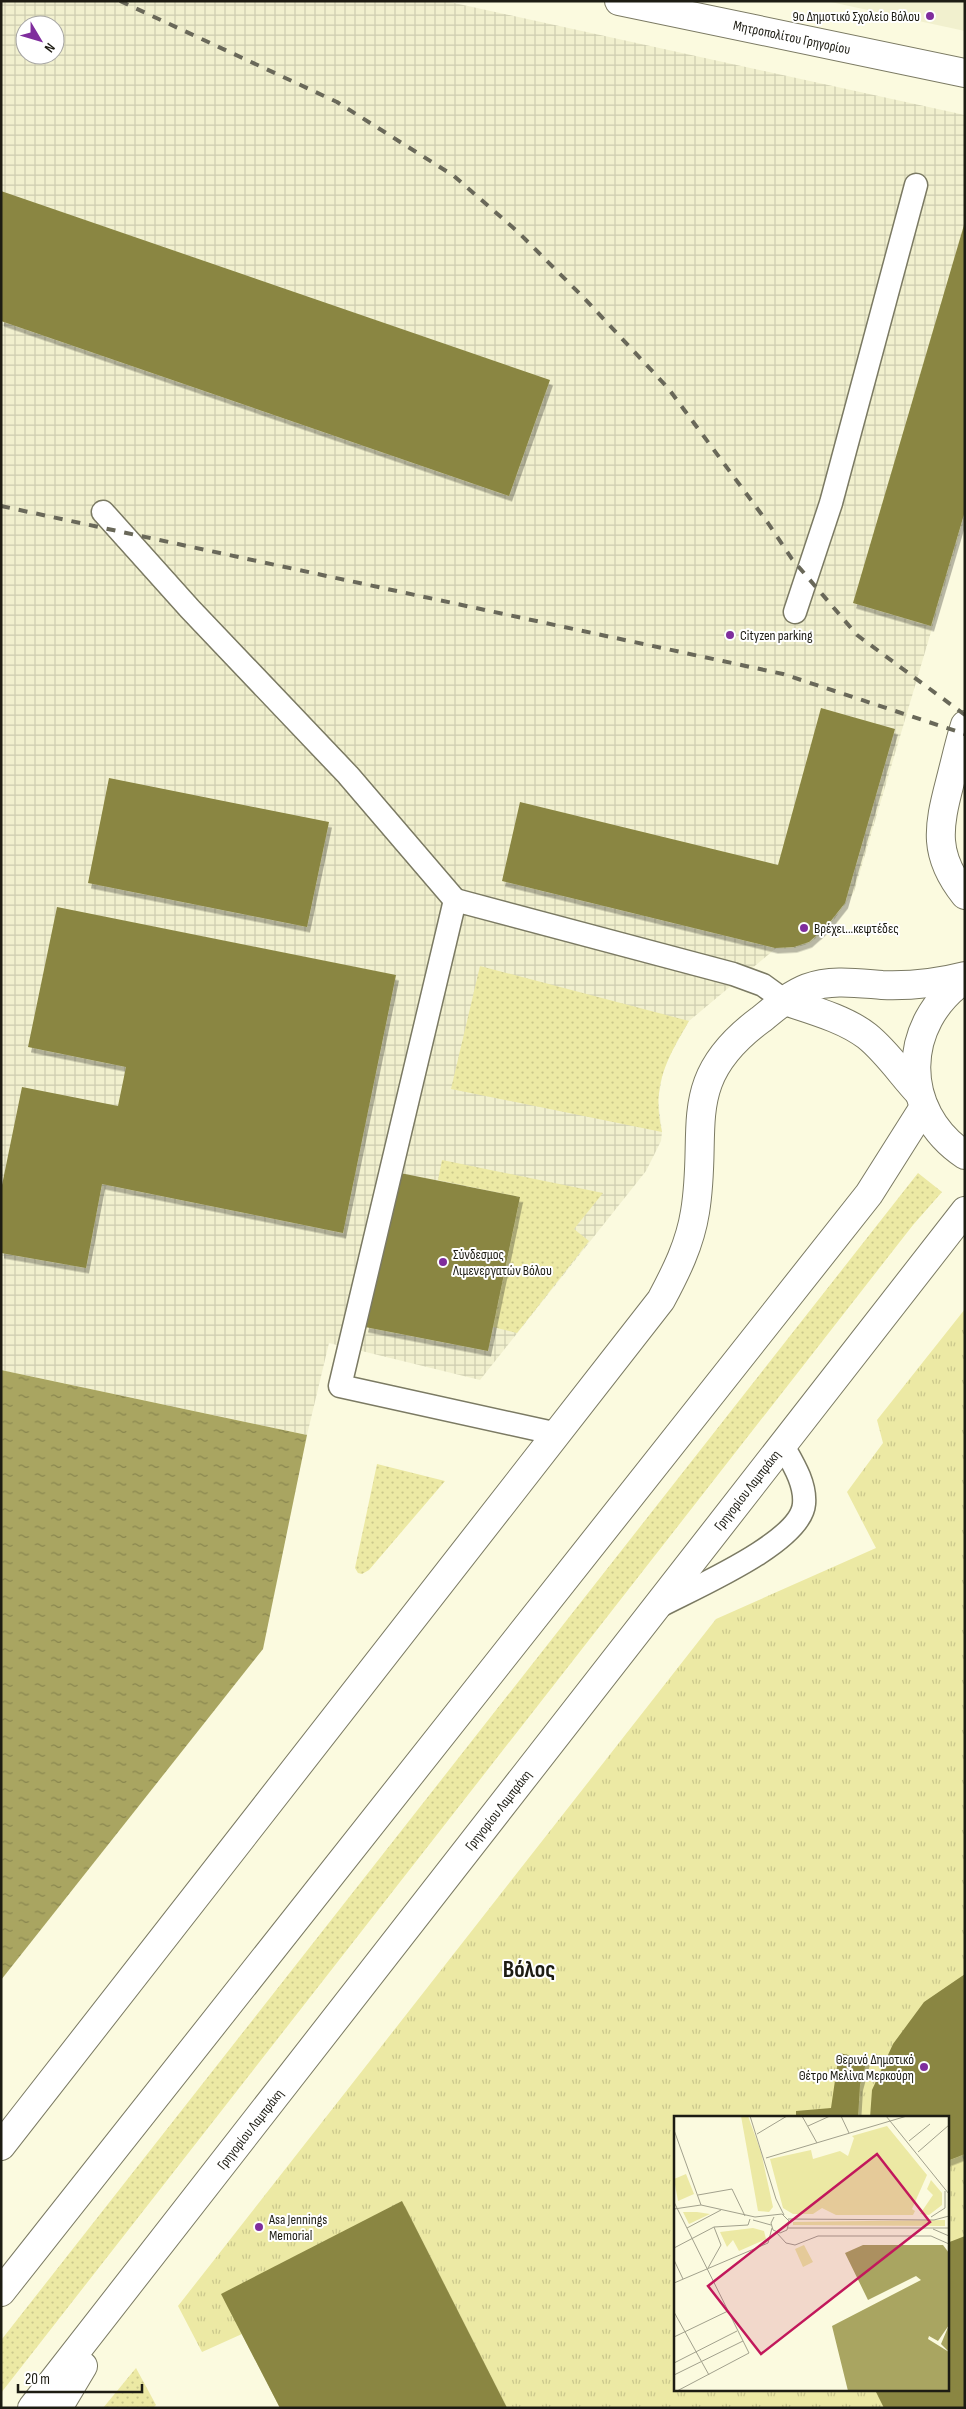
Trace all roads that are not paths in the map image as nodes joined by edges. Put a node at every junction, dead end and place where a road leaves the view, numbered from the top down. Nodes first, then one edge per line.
1 (619, 1) edge
2 (965, 74) edge
3 (916, 185) dead end
4 (103, 512) dead end
5 (795, 612) dead end
6 (965, 725) edge
7 (965, 895) edge
8 (455, 900) junction
9 (965, 977) edge
10 (786, 1001) junction
11 (921, 1100) junction
12 (965, 1156) edge
13 (965, 1211) edge
14 (558, 1434) junction
15 (782, 1444) junction
16 (655, 1608) junction
17 (1, 2146) edge
18 (1, 2292) edge
19 (108, 2312) junction
20 (32, 2408) edge
21 (58, 2408) edge

1 - 2 main road, Μητροπολίτου Γρηγορίου
3 - 5 lane
4 - 8 lane
6 - 7 main road
8 - 10 lane
8 - 14 lane
9 - 10 main road
9 - 11 main road
10 - 11 main road
10 - 14 main road
11 - 12 main road
11 - 18 main road
13 - 15 main road, Γρηγορίου Λαμπράκη
14 - 17 main road
15 - 16 main road, Γρηγορίου Λαμπράκη
15 - 16 lane
16 - 19 main road, Γρηγορίου Λαμπράκη
19 - 20 main road, Γρηγορίου Λαμπράκη
19 - 21 main road

